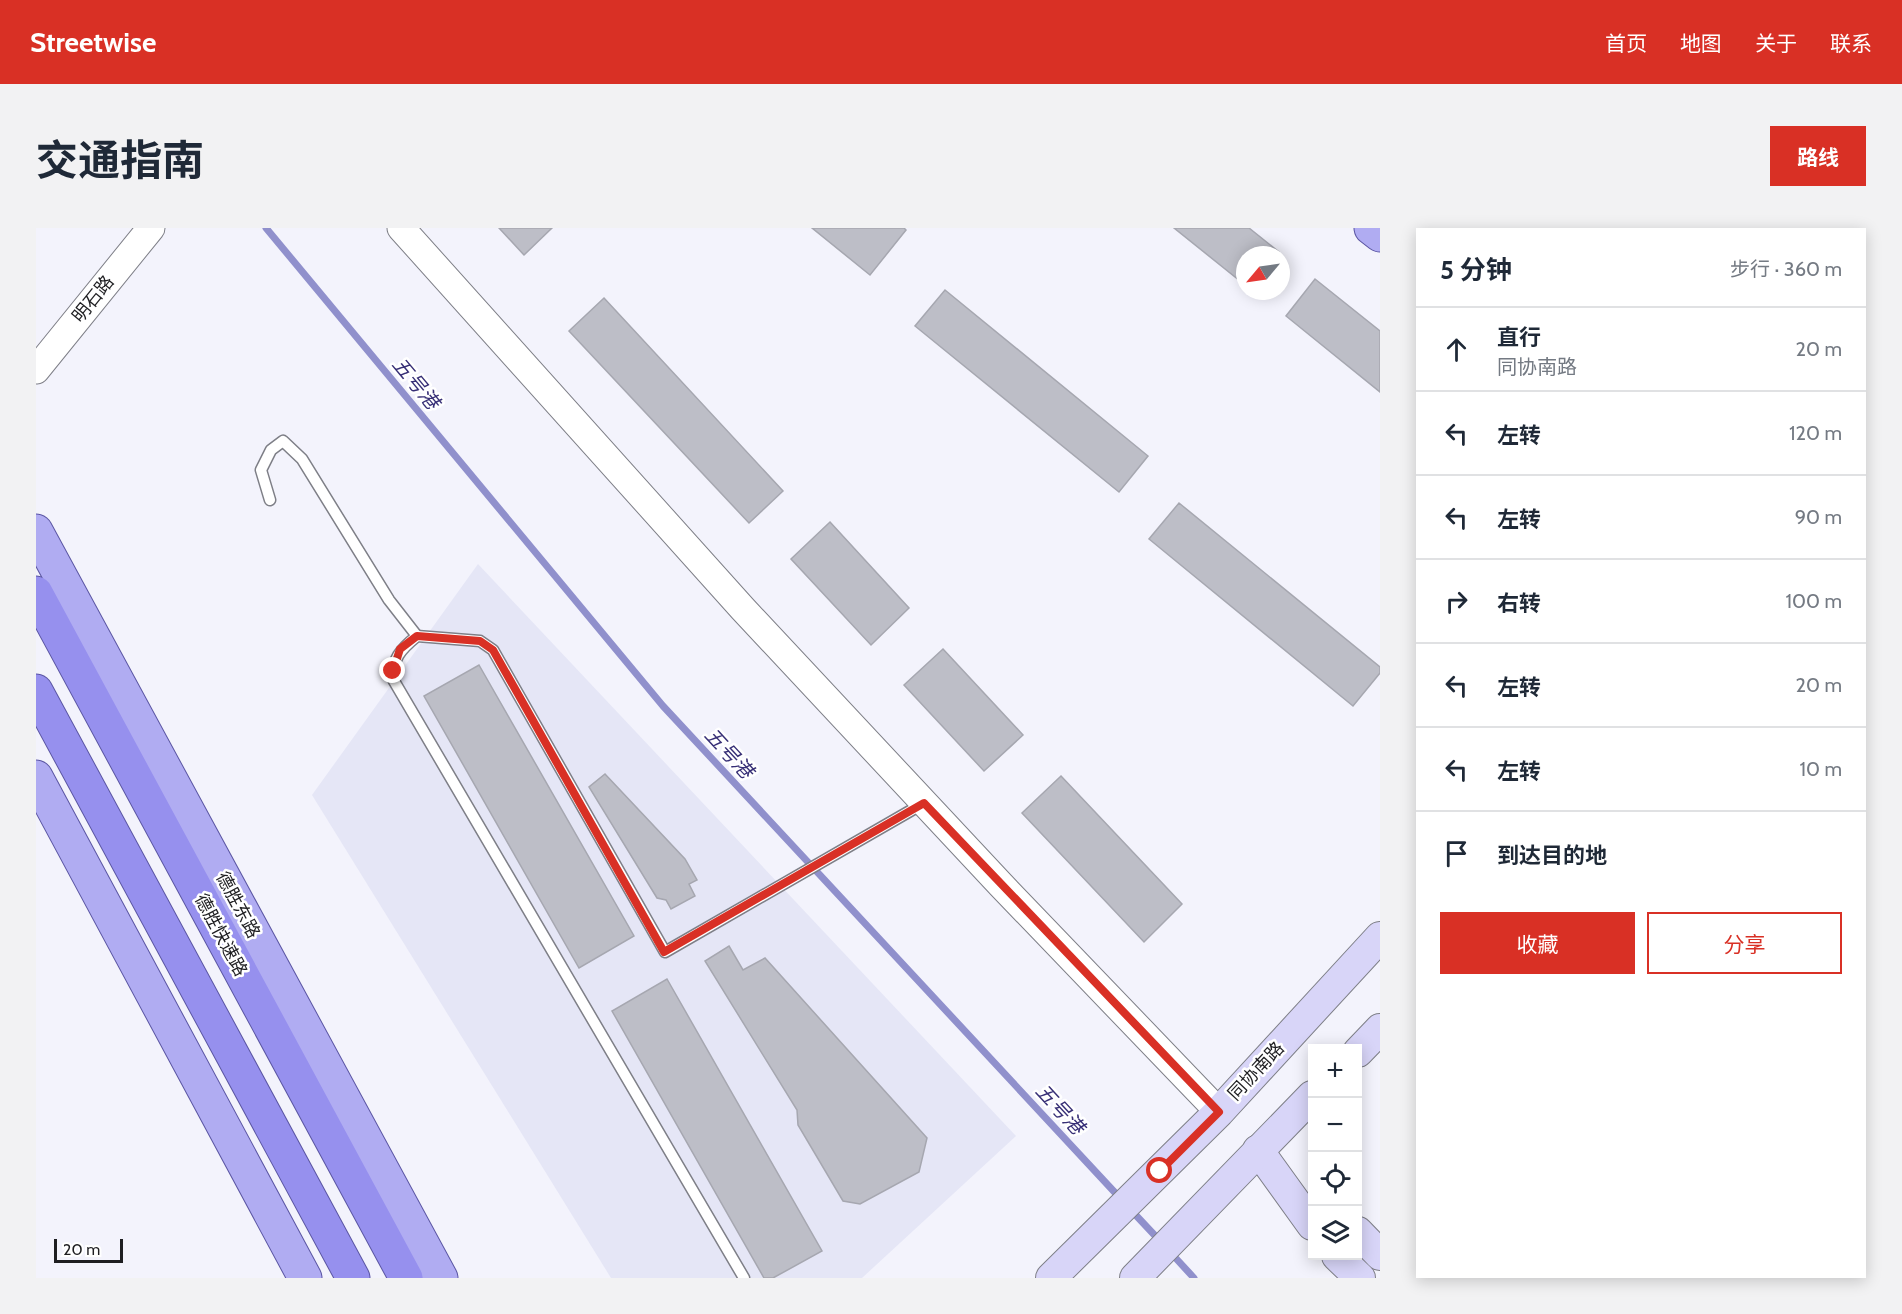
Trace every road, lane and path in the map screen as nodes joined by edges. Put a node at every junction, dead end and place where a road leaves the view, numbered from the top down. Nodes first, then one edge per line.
1 (151, 228) edge
2 (401, 228) edge
3 (1371, 228) edge
4 (1380, 236) edge
5 (36, 370) edge
6 (270, 500) dead end
7 (36, 531) edge
8 (36, 593) edge
9 (417, 636) junction
10 (36, 691) edge
11 (36, 777) edge
12 (924, 803) junction
13 (1380, 937) edge
14 (1380, 1029) edge
15 (1362, 1048) edge
16 (1310, 1098) edge
17 (1219, 1112) junction
18 (1258, 1150) junction
19 (1308, 1190) edge
20 (1308, 1219) edge
21 (1362, 1236) edge
22 (1380, 1255) edge
23 (1341, 1260) edge
24 (305, 1278) edge
25 (353, 1278) edge
26 (406, 1278) edge
27 (441, 1278) edge
28 (744, 1278) edge
29 (1051, 1278) edge
30 (1135, 1278) edge
31 (1359, 1278) edge

1 - 5 street, 明石路
2 - 12 street
3 - 4 main road
6 - 9 lane
7 - 27 main road, 德胜东路
8 - 26 highway, 德胜快速路
9 - 12 lane
9 - 28 lane
10 - 25 highway
11 - 24 main road
12 - 17 street
13 - 17 main road, 同协南路
14 - 15 main road
16 - 18 main road
17 - 29 main road, 同协南路
18 - 19 main road
18 - 20 main road
18 - 30 main road
21 - 22 main road
23 - 31 main road

